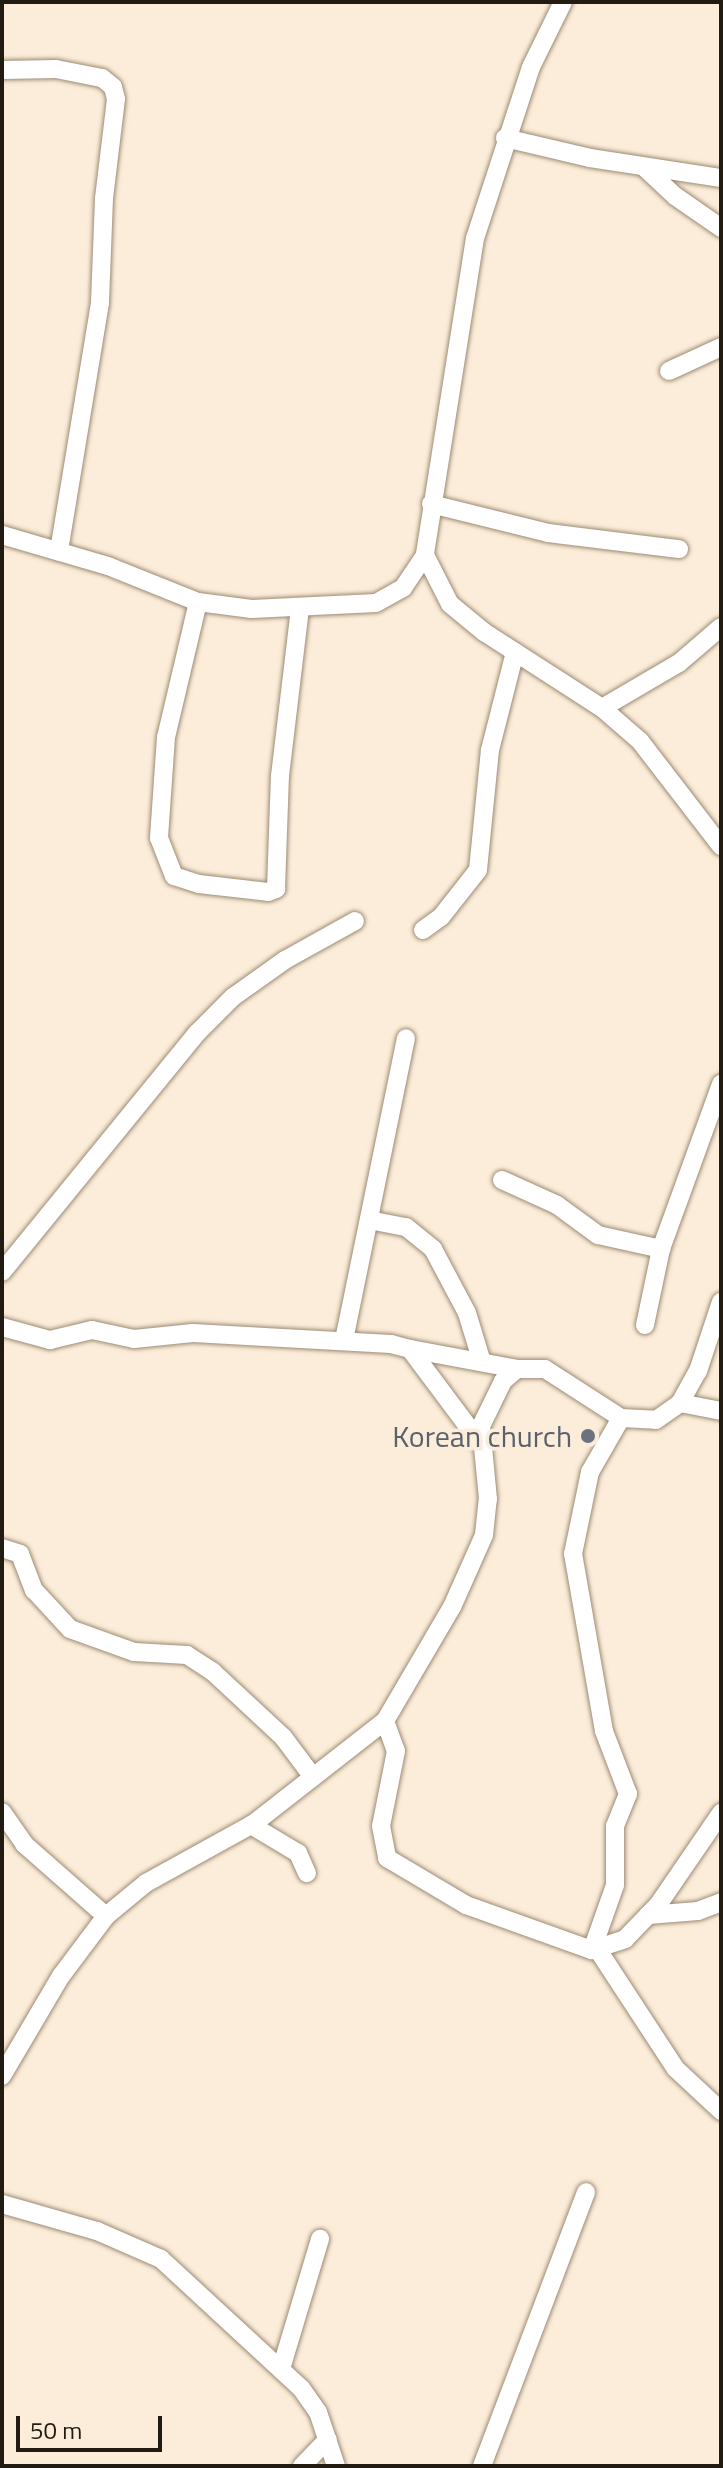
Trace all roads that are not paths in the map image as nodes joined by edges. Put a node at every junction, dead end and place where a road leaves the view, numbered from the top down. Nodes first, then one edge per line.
1 (563, 2) edge
2 (2, 70) edge
3 (505, 138) junction
4 (644, 167) junction
5 (721, 178) edge
6 (721, 228) edge
7 (721, 347) edge
8 (669, 371) dead end
9 (431, 504) junction
10 (2, 535) edge
11 (679, 549) dead end
12 (59, 552) junction
13 (425, 555) junction
14 (198, 602) junction
15 (300, 608) junction
16 (721, 627) edge
17 (713, 644) edge
18 (515, 652) junction
19 (602, 708) junction
20 (721, 846) edge
21 (355, 921) dead end
22 (423, 930) dead end
23 (406, 1038) dead end
24 (721, 1084) edge
25 (502, 1180) dead end
26 (369, 1220) junction
27 (661, 1249) junction
28 (2, 1272) edge
29 (721, 1302) edge
30 (645, 1325) dead end
31 (2, 1327) edge
32 (344, 1340) junction
33 (410, 1349) junction
34 (482, 1362) junction
35 (517, 1369) junction
36 (680, 1403) junction
37 (721, 1411) edge
38 (621, 1418) junction
39 (481, 1444) junction
40 (2, 1548) edge
41 (385, 1721) junction
42 (313, 1777) junction
43 (2, 1812) edge
44 (721, 1813) edge
45 (251, 1825) junction
46 (307, 1873) dead end
47 (721, 1902) edge
48 (648, 1915) junction
49 (106, 1916) junction
50 (595, 1950) junction
51 (2, 2076) edge
52 (721, 2111) edge
53 (586, 2192) dead end
54 (2, 2204) edge
55 (320, 2239) dead end
56 (281, 2369) junction
57 (328, 2439) junction
58 (302, 2466) edge
59 (336, 2466) edge
60 (482, 2466) edge

1 - 3 street
2 - 12 street
3 - 4 street
3 - 9 street
4 - 5 street
4 - 6 street
7 - 8 street
9 - 11 street
9 - 13 street
10 - 12 street
12 - 14 street
13 - 15 street
13 - 18 street
14 - 15 street
14 - 15 street
16 - 17 street
17 - 19 street
18 - 19 street
18 - 22 street
19 - 20 street
21 - 28 street
23 - 26 street
24 - 27 street
25 - 27 street
26 - 32 street
26 - 34 street
27 - 30 street
29 - 36 street
31 - 32 street
32 - 33 street
33 - 34 street
33 - 39 street
34 - 35 street
35 - 38 street
35 - 39 street
36 - 37 street
36 - 38 street
38 - 50 street
39 - 41 street
40 - 42 street
41 - 42 street
41 - 50 street
42 - 45 street
43 - 49 street
44 - 48 street
45 - 46 street
45 - 49 street
47 - 48 street
48 - 50 street
49 - 51 street
50 - 52 street
53 - 60 street
54 - 56 street
55 - 56 street
56 - 57 street
57 - 58 street
57 - 59 street

